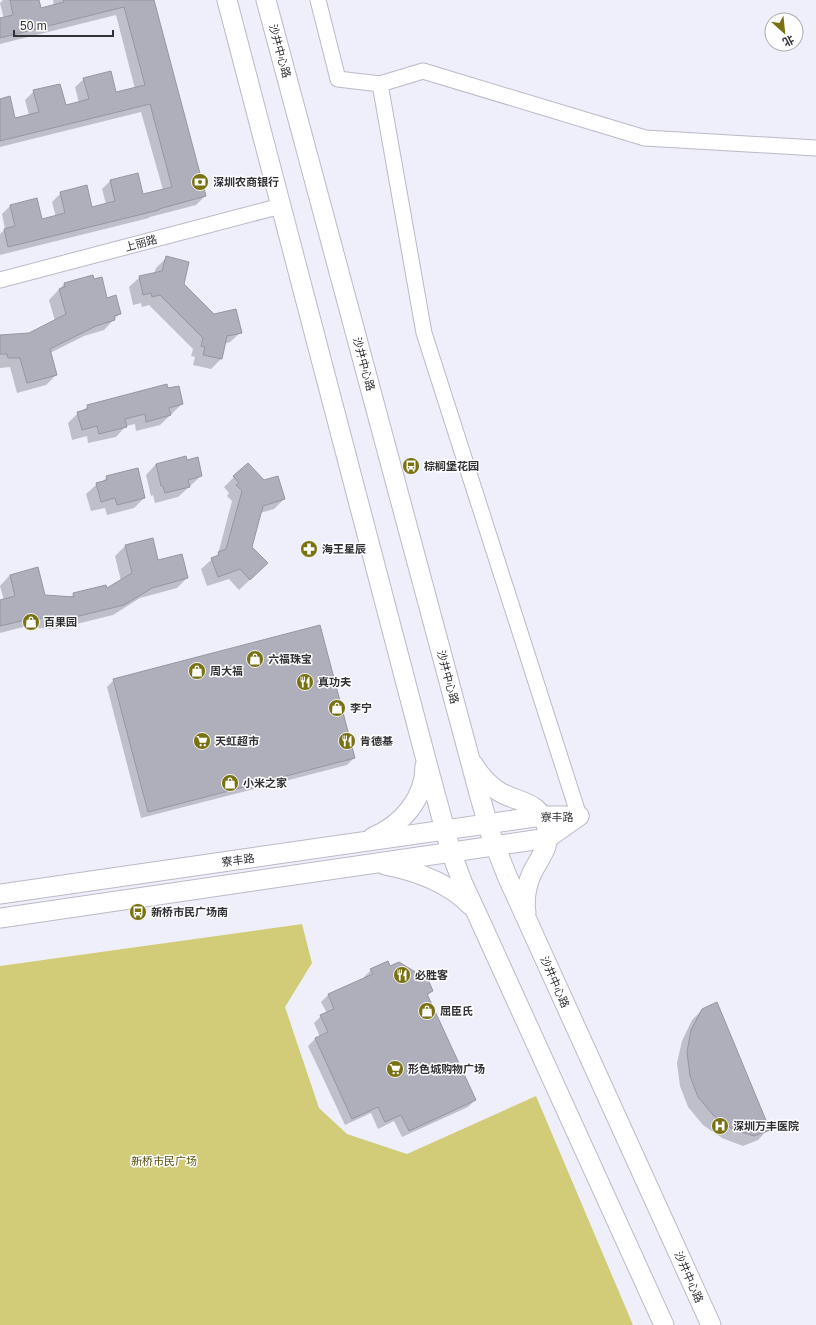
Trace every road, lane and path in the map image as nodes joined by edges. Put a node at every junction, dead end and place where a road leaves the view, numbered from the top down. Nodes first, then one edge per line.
1 (227, 0) edge
2 (266, 0) edge
3 (318, 0) edge
4 (380, 84) junction
5 (816, 148) edge
6 (281, 206) junction
7 (0, 280) edge
8 (425, 756) junction
9 (470, 759) junction
10 (542, 816) junction
11 (579, 816) junction
12 (488, 824) junction
13 (445, 830) junction
14 (548, 838) junction
15 (360, 842) junction
16 (495, 846) junction
17 (451, 852) junction
18 (367, 864) junction
19 (0, 894) edge
20 (477, 914) junction
21 (0, 918) edge
22 (527, 920) junction
23 (664, 1325) edge
24 (710, 1325) edge

1 - 6 street
2 - 9 street, 沙井中心路
3 - 4 street
4 - 5 street
4 - 11 street
6 - 7 street, 上丽路
6 - 8 street
8 - 13 street
8 - 15 street
9 - 10 street
9 - 12 street, 沙井中心路
10 - 11 street, 寮丰路
10 - 12 street, 寮丰路
10 - 14 street
11 - 14 street, 寮丰路
12 - 13 street, 寮丰路
12 - 16 street, 沙井中心路
13 - 15 street, 寮丰路
13 - 17 street
14 - 16 street, 寮丰路
14 - 22 street
15 - 19 street, 寮丰路
16 - 17 street, 寮丰路
16 - 22 street, 沙井中心路
17 - 18 street, 寮丰路
17 - 20 street
18 - 20 street
18 - 21 street, 寮丰路
20 - 23 street
22 - 24 street, 沙井中心路

